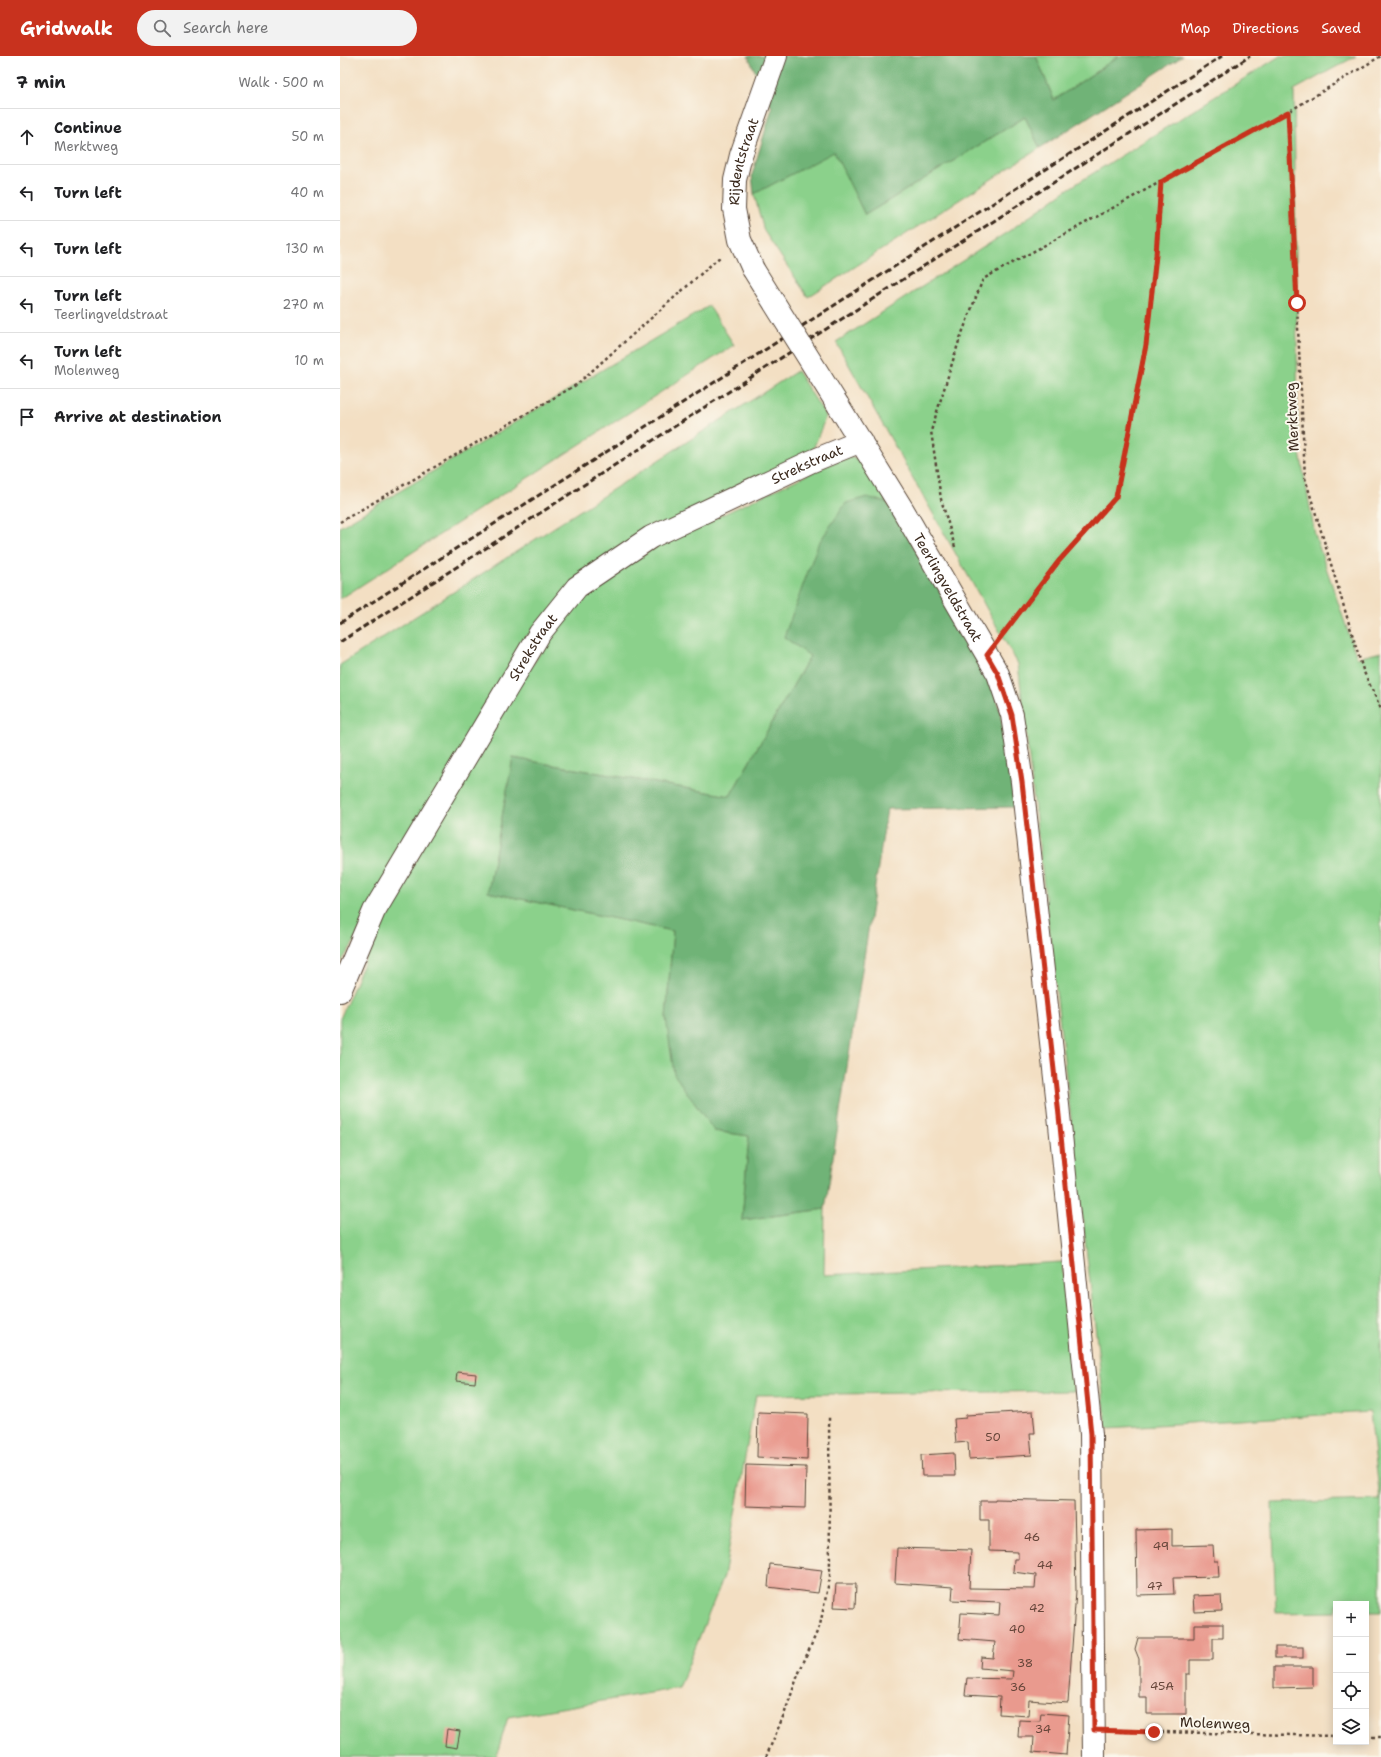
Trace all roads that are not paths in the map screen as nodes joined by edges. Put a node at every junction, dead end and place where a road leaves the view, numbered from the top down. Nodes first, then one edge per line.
1 (776, 56) edge
2 (753, 269) joint
3 (861, 441) junction
4 (340, 991) edge
5 (1094, 1757) edge

1 - 2 street, Rijdentstraat
2 - 3 street, Teerlingveldstraat, bridge
3 - 4 street, Strekstraat
3 - 5 street, Teerlingveldstraat

